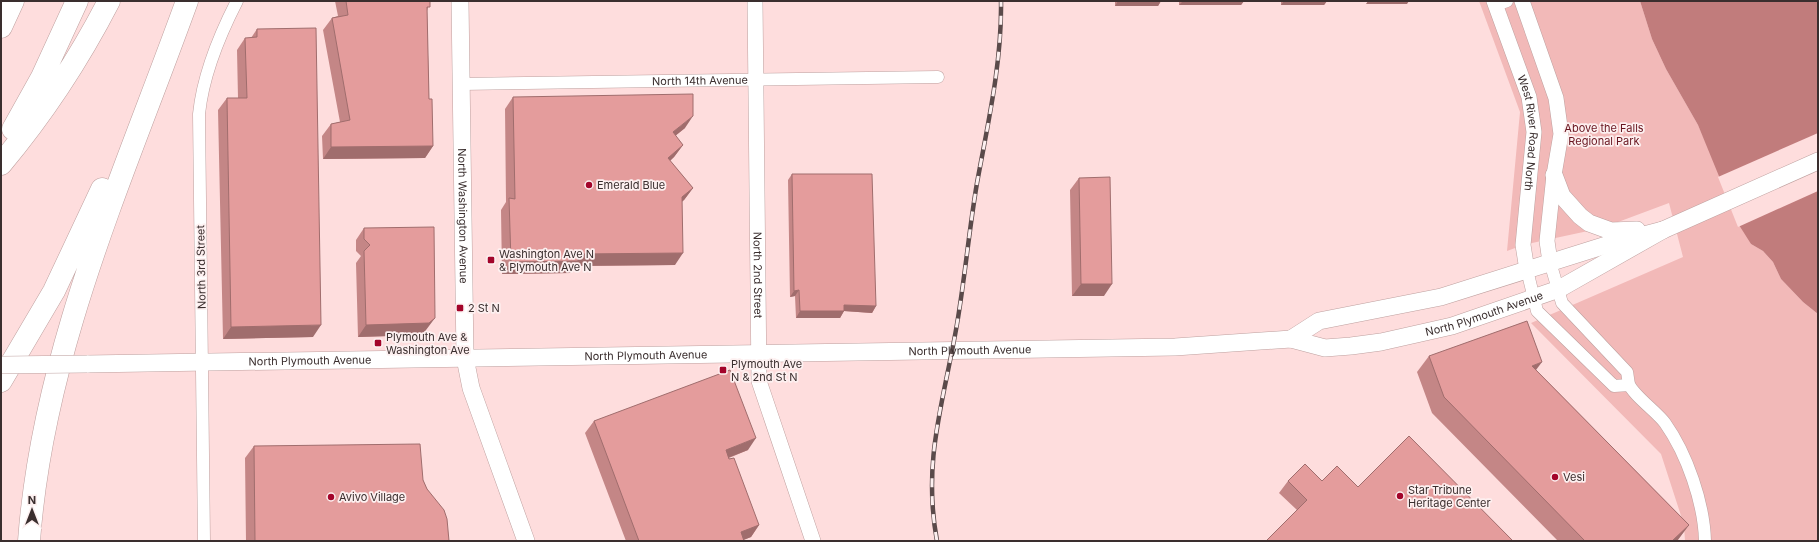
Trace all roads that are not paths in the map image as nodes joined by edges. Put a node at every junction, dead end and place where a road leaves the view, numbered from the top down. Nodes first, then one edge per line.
1 (13, 1) edge
2 (77, 1) edge
3 (109, 1) edge
4 (181, 1) edge
5 (187, 1) edge
6 (237, 1) edge
7 (460, 1) edge
8 (755, 1) edge
9 (1522, 1) edge
10 (1499, 2) edge
11 (1, 27) edge
12 (938, 77) dead end
13 (756, 80) junction
14 (461, 84) junction
15 (1, 149) edge
16 (1818, 161) edge
17 (1, 164) edge
18 (1554, 175) junction
19 (1663, 230) junction
20 (1550, 262) junction
21 (1527, 270) junction
22 (1559, 289) junction
23 (1534, 298) junction
24 (1291, 339) junction
25 (758, 353) junction
26 (465, 358) junction
27 (201, 362) junction
28 (1, 365) edge
29 (1, 381) edge
30 (1629, 385) junction
31 (30, 541) edge
32 (204, 541) edge
33 (526, 541) edge
34 (813, 541) edge
35 (1705, 541) edge

1 - 11 highway
2 - 15 highway
3 - 17 highway
4 - 29 highway
5 - 31 highway
6 - 27 street, North 3rd Street
7 - 14 main road, North Washington Avenue
8 - 13 street, North 2nd Street
9 - 18 street
10 - 21 street, West River Road North
12 - 13 street, North 14th Avenue
13 - 14 street, North 14th Avenue
13 - 25 street, North 2nd Street
14 - 26 main road, North Washington Avenue
16 - 19 main road, North Plymouth Avenue
18 - 19 main road
18 - 20 street
19 - 20 main road, North Plymouth Avenue
19 - 22 main road, North Plymouth Avenue
20 - 21 main road, North Plymouth Avenue
20 - 22 street
21 - 23 street
21 - 24 main road, North Plymouth Avenue
22 - 23 main road, North Plymouth Avenue
22 - 30 street
23 - 24 main road, North Plymouth Avenue
23 - 30 street
24 - 25 main road, North Plymouth Avenue
25 - 26 main road, North Plymouth Avenue
25 - 34 street, North 2nd Street
26 - 27 main road, North Plymouth Avenue
26 - 33 main road, North Washington Avenue
27 - 28 main road, North Plymouth Avenue, bridge
27 - 32 street, North 3rd Street
30 - 35 street

